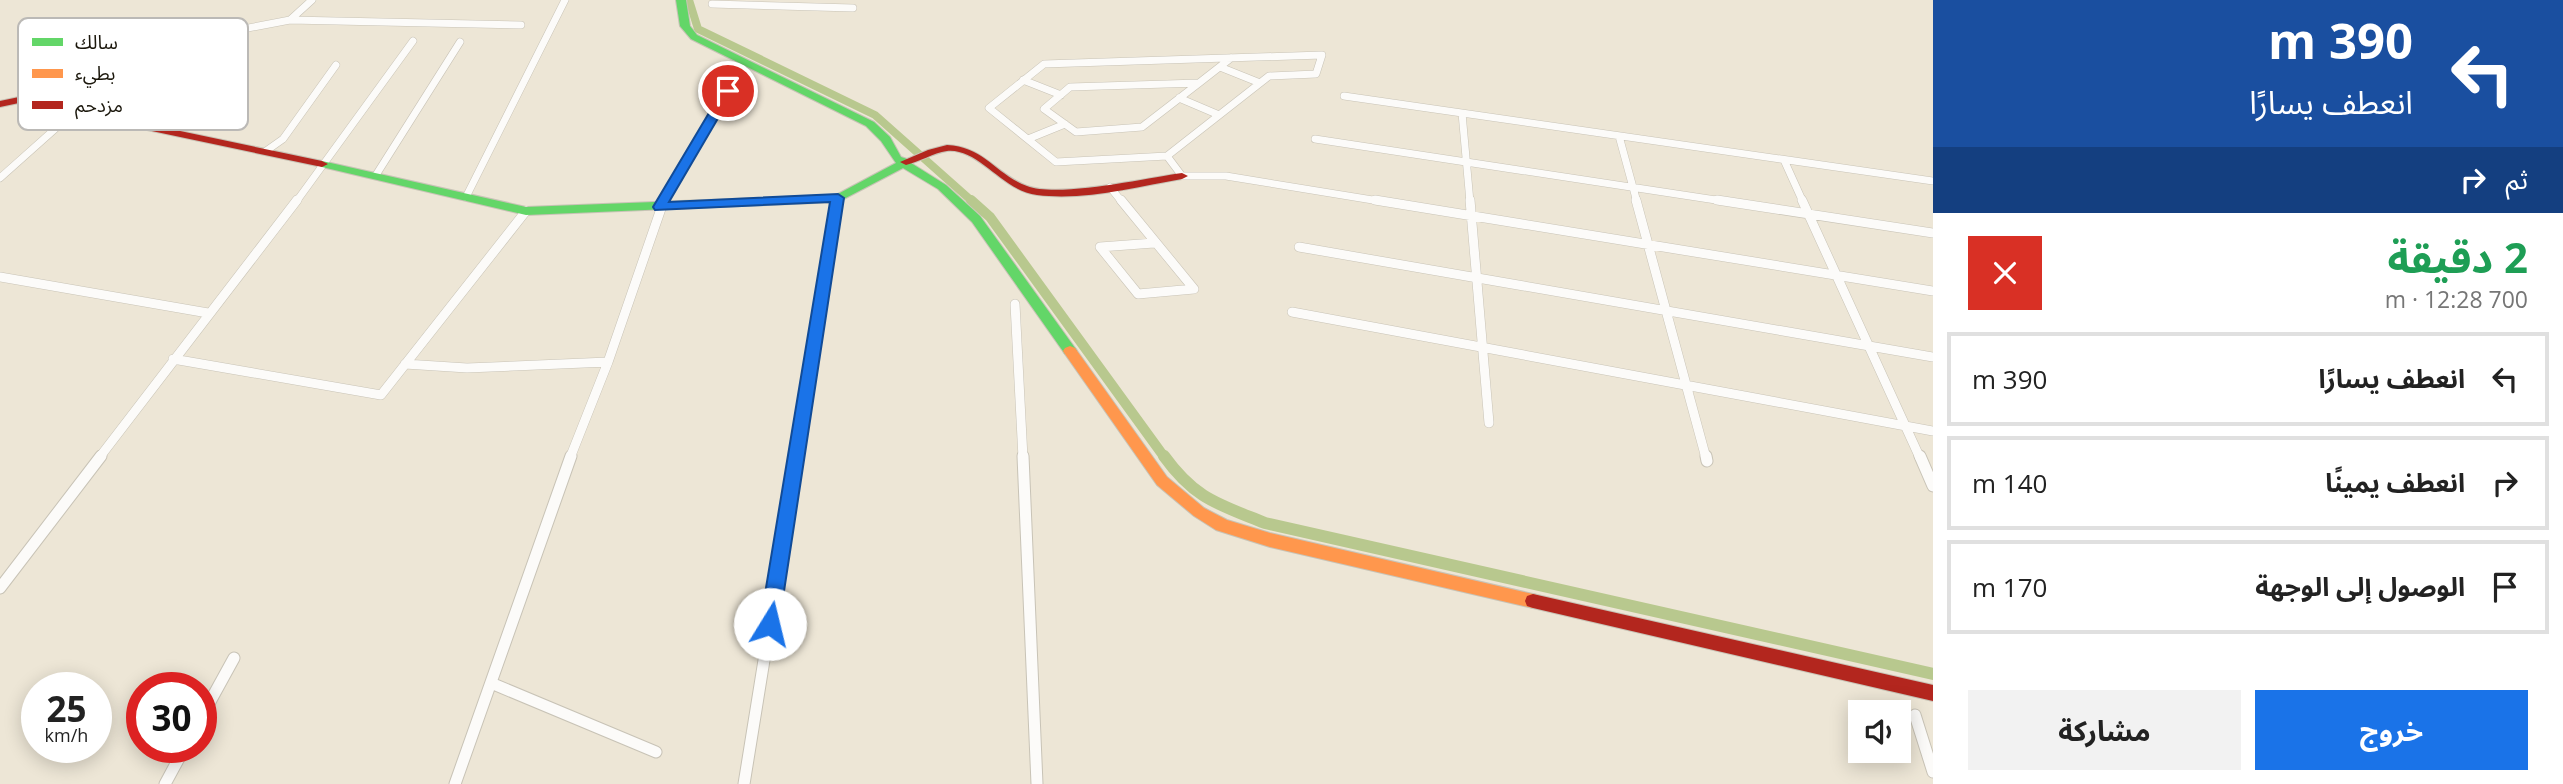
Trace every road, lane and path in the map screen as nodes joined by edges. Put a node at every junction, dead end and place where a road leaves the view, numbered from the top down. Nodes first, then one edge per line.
1 (312, 0) edge
2 (565, 0) edge
3 (681, 0) edge
4 (712, 4) dead end
5 (771, 5) edge
6 (853, 8) dead end
7 (290, 20) junction
8 (421, 23) junction
9 (468, 24) junction
10 (521, 25) dead end
11 (248, 28) edge
12 (1232, 58) junction
13 (336, 65) dead end
14 (1220, 67) junction
15 (742, 68) dead end
16 (1023, 80) junction
17 (1199, 83) junction
18 (1260, 83) junction
19 (1061, 95) junction
20 (1344, 96) dead end
21 (1179, 98) junction
22 (18, 100) edge
23 (0, 104) edge
24 (1462, 113) junction
25 (1219, 115) junction
26 (1065, 124) junction
27 (54, 130) edge
28 (163, 130) edge
29 (1619, 136) junction
30 (1028, 139) junction
31 (1315, 139) dead end
32 (266, 151) junction
33 (1167, 156) junction
34 (1784, 160) junction
35 (1466, 162) junction
36 (907, 163) junction
37 (324, 164) junction
38 (376, 175) junction
39 (1182, 176) junction
40 (0, 178) edge
41 (1933, 181) edge
42 (1110, 187) junction
43 (1633, 188) junction
44 (466, 197) junction
45 (838, 198) junction
46 (660, 207) junction
47 (526, 211) junction
48 (1809, 215) junction
49 (1471, 216) junction
50 (1933, 233) edge
51 (1154, 243) junction
52 (1648, 245) junction
53 (1299, 247) dead end
54 (1837, 275) junction
55 (0, 277) edge
56 (1476, 277) junction
57 (1933, 291) edge
58 (1015, 304) dead end
59 (1666, 310) junction
60 (1292, 312) dead end
61 (208, 313) junction
62 (1869, 346) junction
63 (1482, 347) junction
64 (1933, 357) edge
65 (173, 359) junction
66 (608, 362) junction
67 (405, 363) junction
68 (1686, 385) junction
69 (1489, 423) dead end
70 (1906, 426) junction
71 (1933, 431) edge
72 (1707, 461) dead end
73 (1933, 486) edge
74 (0, 588) edge
75 (234, 658) dead end
76 (491, 683) junction
77 (217, 689) edge
78 (1933, 693) edge
79 (1915, 715) dead end
80 (656, 752) dead end
81 (176, 763) edge
82 (1933, 772) edge
83 (165, 784) edge
84 (455, 784) edge
85 (744, 784) edge
86 (1037, 784) edge

1 - 7 street
2 - 44 street
3 - 36 street
4 - 5 street
5 - 6 street
7 - 8 street
7 - 11 street
8 - 9 street
8 - 37 street
9 - 10 street
9 - 38 street
12 - 14 street
12 - 16 street
12 - 18 street
13 - 32 street
14 - 17 street
14 - 18 street
15 - 46 street
16 - 19 street
16 - 30 street
17 - 19 street
17 - 21 street
18 - 25 street
19 - 26 street
20 - 24 street
21 - 25 street
21 - 26 street
22 - 23 street
24 - 29 street
24 - 35 street
25 - 33 street
26 - 30 street
27 - 40 street
28 - 32 street
29 - 34 street
29 - 43 street
30 - 33 street
31 - 35 street
32 - 37 street
33 - 39 street
34 - 41 street
34 - 48 street
35 - 43 street
35 - 49 street
36 - 42 street
36 - 45 street
36 - 78 street
37 - 38 street
37 - 61 street
38 - 44 street
39 - 42 street
39 - 49 street
42 - 51 street
43 - 48 street
43 - 52 street
44 - 47 street
45 - 46 street
45 - 85 street
46 - 47 street
46 - 66 street
47 - 67 street
48 - 50 street
48 - 54 street
49 - 52 street
49 - 56 street
51 - 51 street
52 - 54 street
52 - 59 street
53 - 56 street
54 - 57 street
54 - 62 street
55 - 61 street
56 - 59 street
56 - 63 street
58 - 86 street
59 - 62 street
59 - 68 street
60 - 63 street
61 - 65 street
62 - 64 street
62 - 70 street
63 - 68 street
63 - 69 street
65 - 67 street
65 - 74 street
66 - 67 street
66 - 76 street
68 - 70 street
68 - 72 street
70 - 71 street
70 - 73 street
75 - 77 street
76 - 80 street
76 - 84 street
79 - 82 street
81 - 83 street

